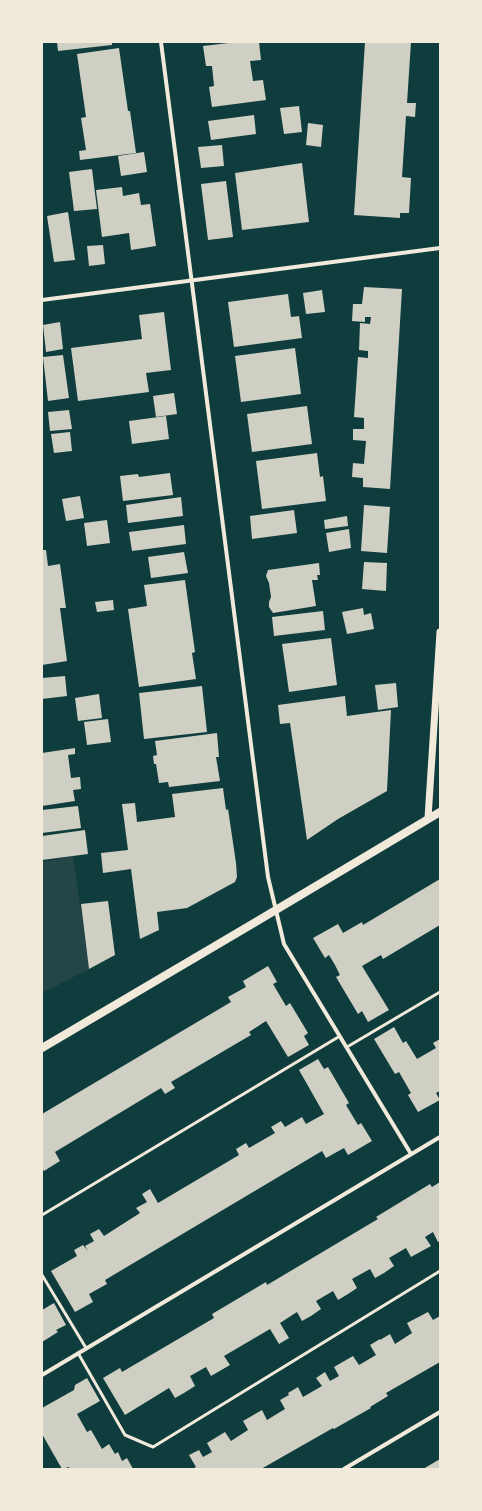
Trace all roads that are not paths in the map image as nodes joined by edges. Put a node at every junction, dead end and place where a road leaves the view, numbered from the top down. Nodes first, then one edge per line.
1 (161, 42) edge
2 (440, 248) edge
3 (192, 280) junction
4 (42, 300) edge
5 (440, 632) edge
6 (440, 812) edge
7 (428, 818) junction
8 (276, 910) junction
9 (440, 992) edge
10 (340, 1036) junction
11 (346, 1047) junction
12 (42, 1048) edge
13 (440, 1137) edge
14 (411, 1154) junction
15 (42, 1215) edge
16 (440, 1271) edge
17 (42, 1275) edge
18 (86, 1348) junction
19 (78, 1353) junction
20 (42, 1375) edge
21 (440, 1412) edge
22 (344, 1469) edge

1 - 3 street
2 - 3 street
3 - 4 street
3 - 8 street
5 - 7 street
6 - 7 main road
7 - 8 main road
8 - 10 street
8 - 12 main road
9 - 11 lane
10 - 11 street
10 - 15 lane
11 - 14 street
13 - 14 street
14 - 18 street
16 - 19 lane
17 - 18 lane
18 - 19 street
19 - 20 street
21 - 22 street

